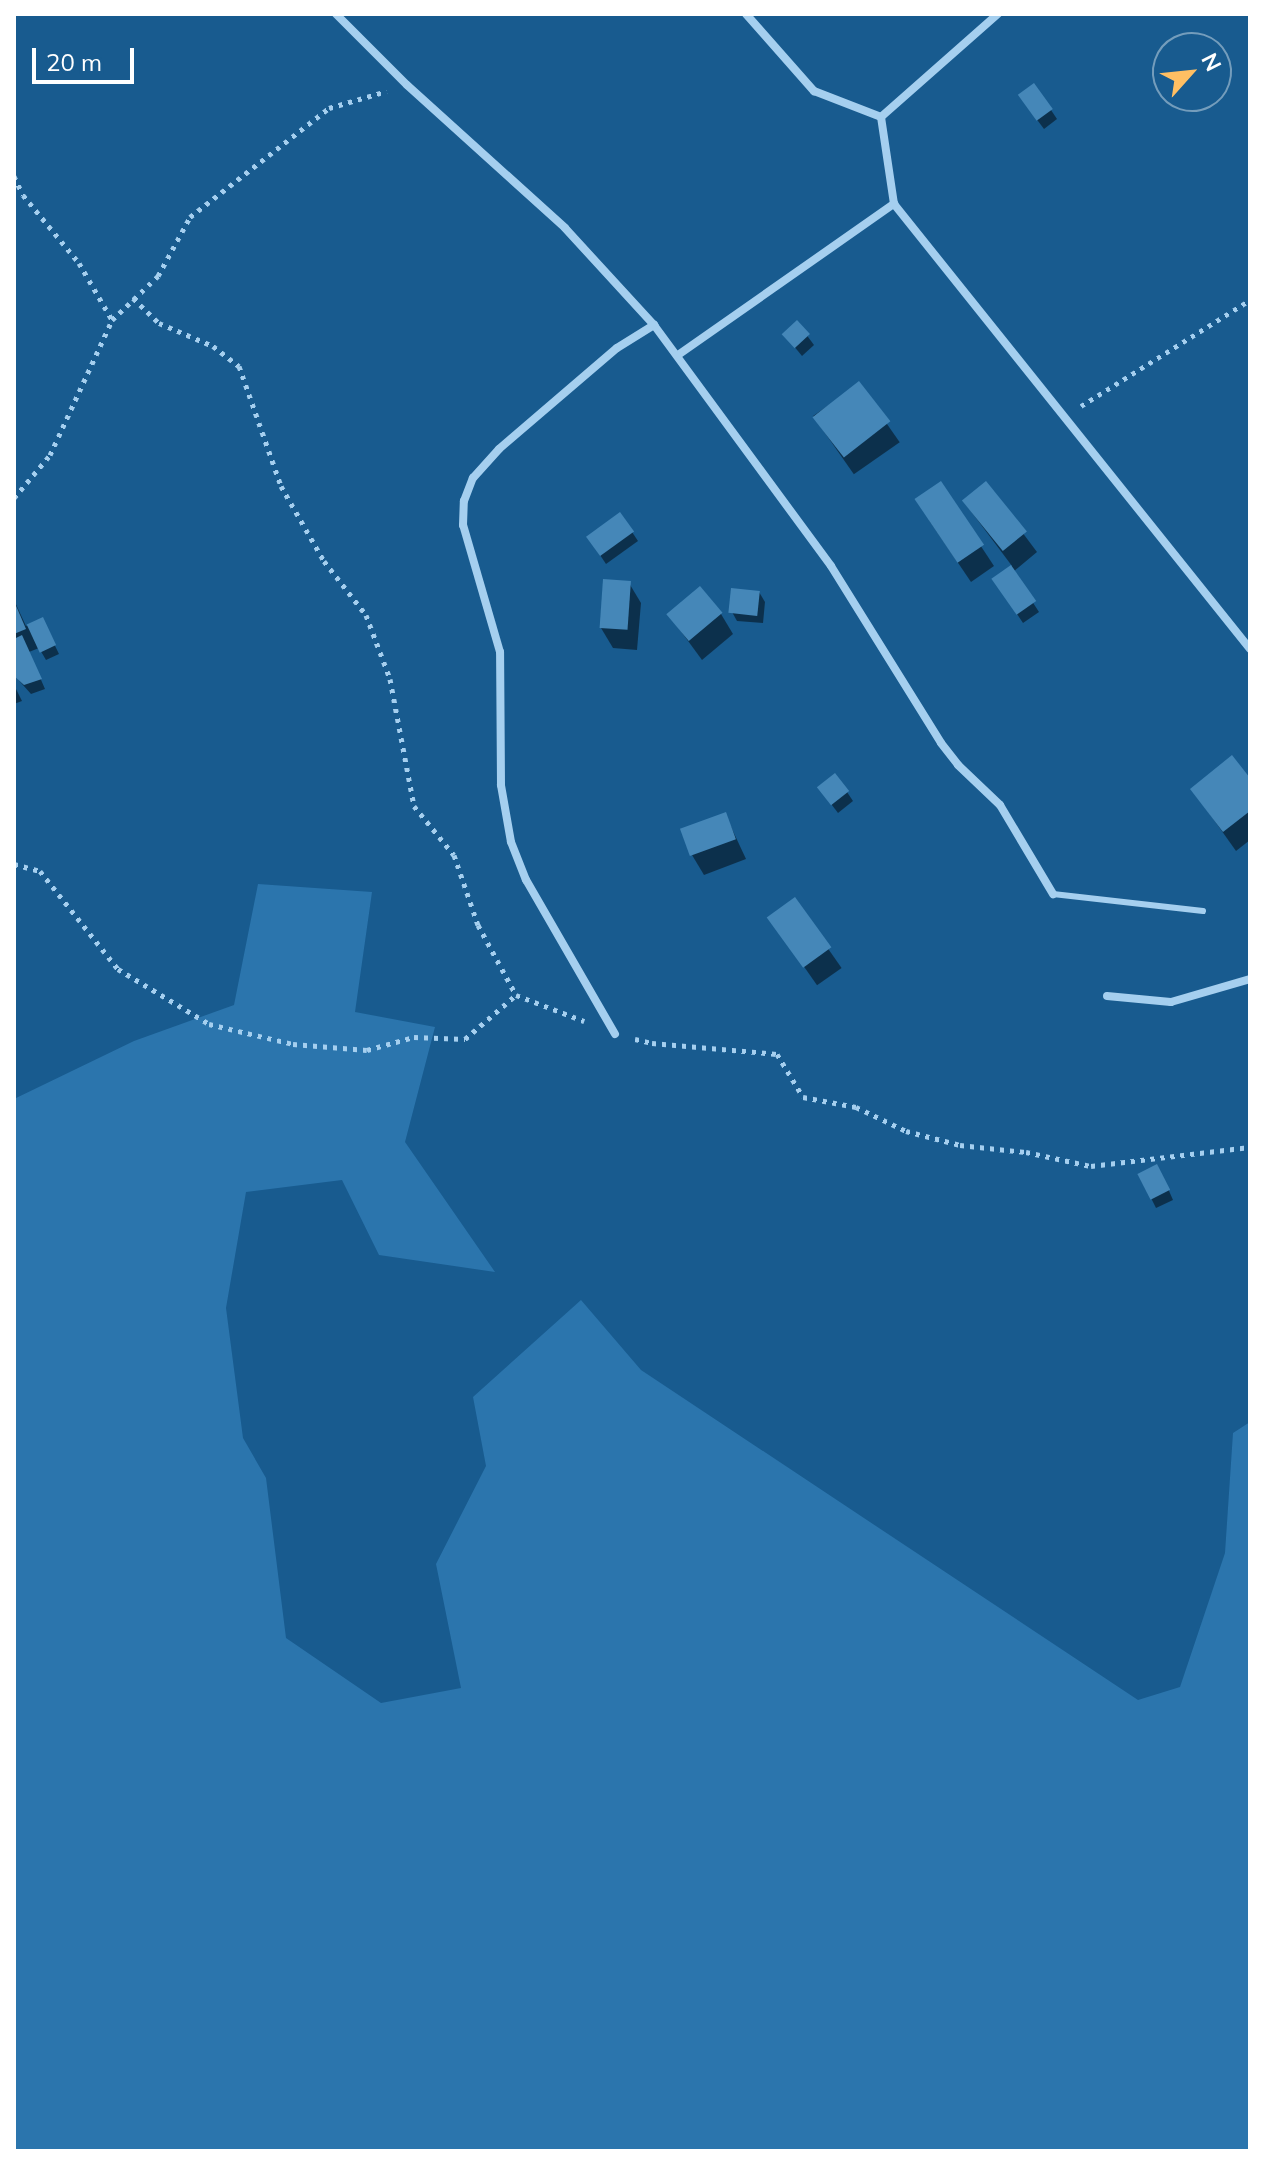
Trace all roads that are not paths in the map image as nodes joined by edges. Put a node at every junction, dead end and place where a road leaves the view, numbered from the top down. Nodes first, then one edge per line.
1 (336, 14) edge
2 (746, 14) edge
3 (998, 14) edge
4 (881, 117) junction
5 (894, 204) junction
6 (654, 325) junction
7 (678, 355) junction
8 (1250, 649) edge
9 (1053, 894) joint
10 (1203, 911) dead end
11 (1250, 979) edge
12 (1107, 996) dead end
13 (615, 1034) dead end

1 - 6 street
2 - 4 street
3 - 4 street
4 - 5 street
5 - 7 street
5 - 8 street
6 - 7 street
6 - 13 street
7 - 9 street
9 - 10 lane
11 - 12 street

